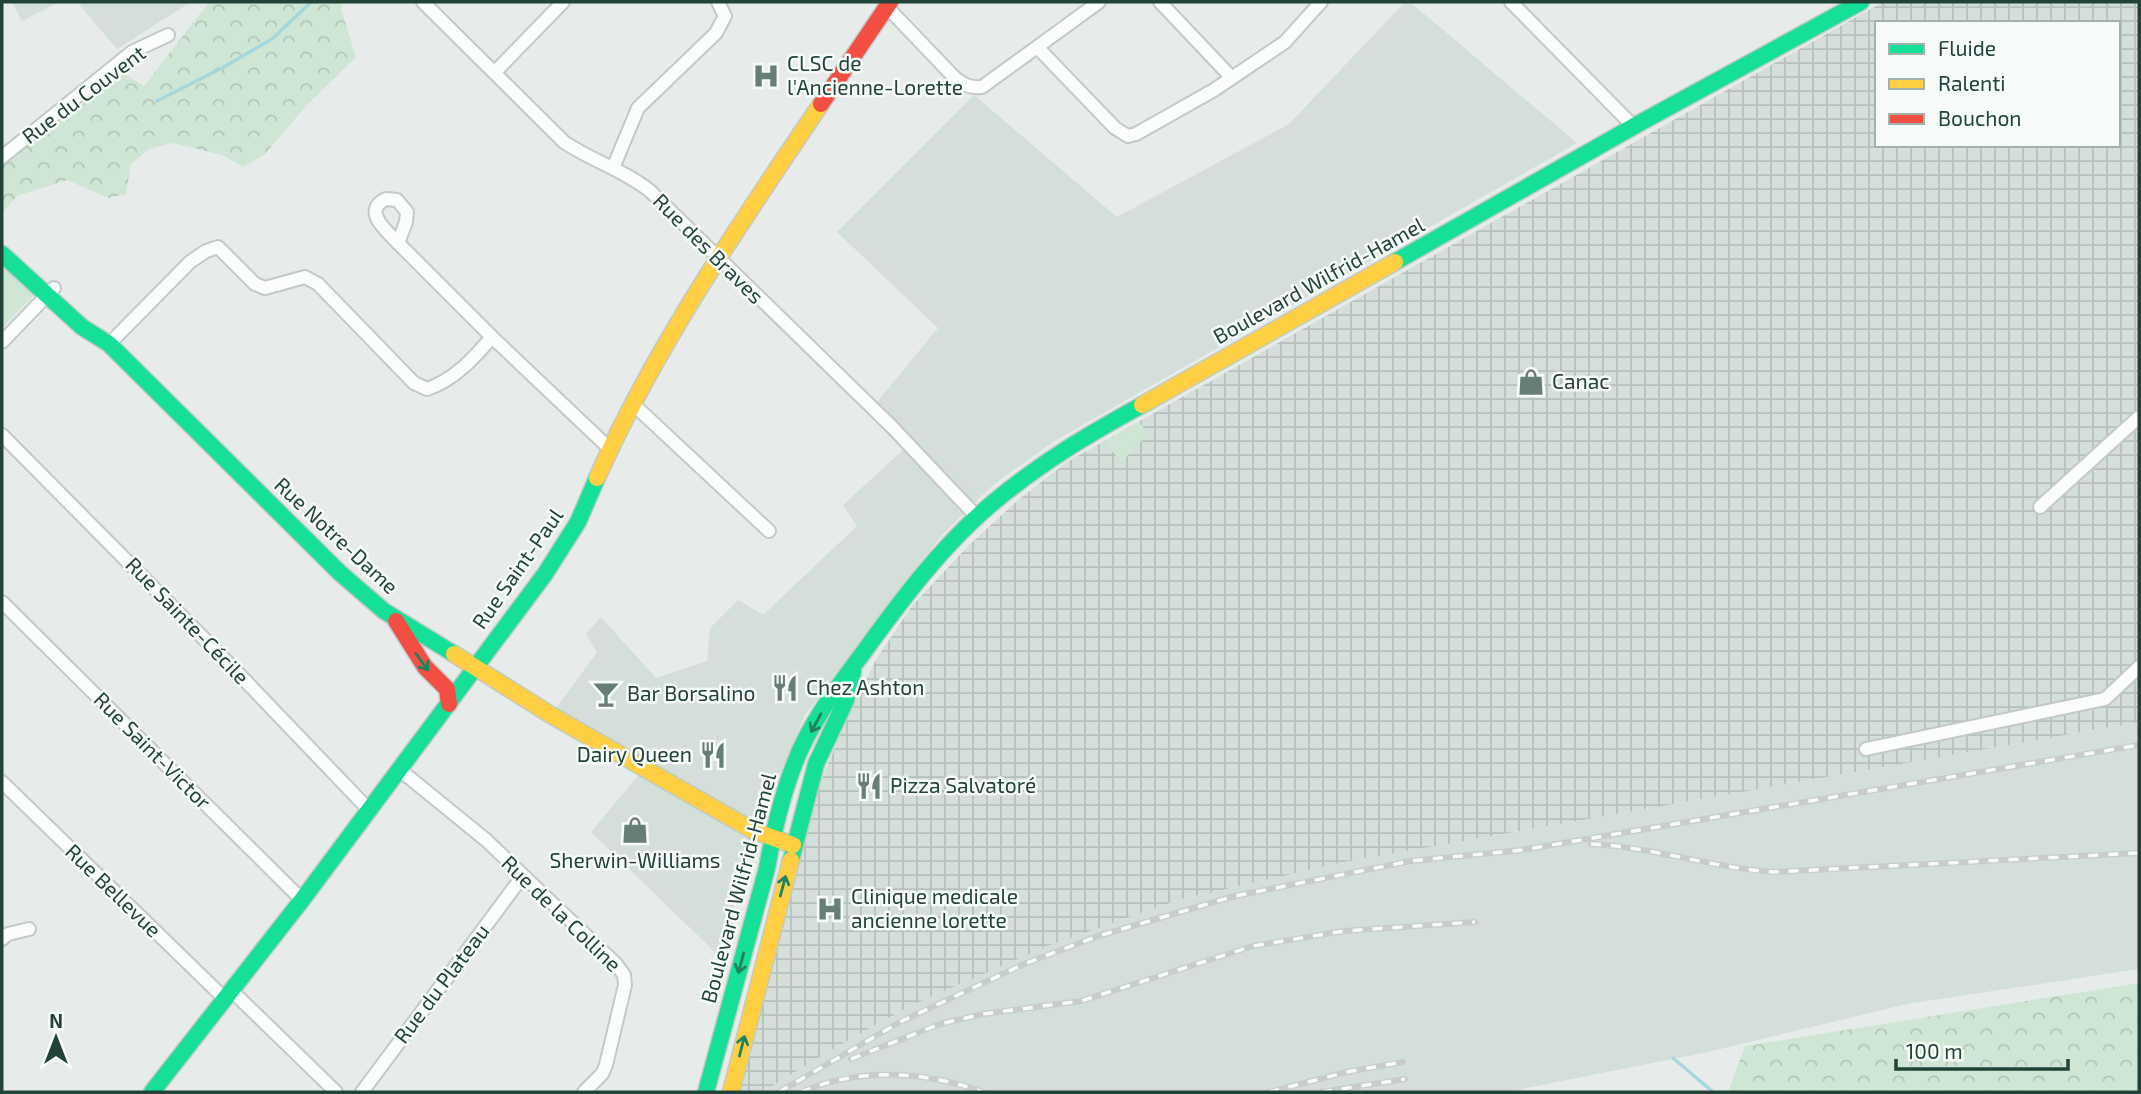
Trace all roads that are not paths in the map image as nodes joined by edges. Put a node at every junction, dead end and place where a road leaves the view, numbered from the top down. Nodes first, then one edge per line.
1 (423, 2) edge
2 (562, 2) edge
3 (718, 2) edge
4 (1099, 2) edge
5 (1160, 2) edge
6 (1321, 2) edge
7 (1511, 2) edge
8 (1861, 2) edge
9 (888, 4) edge
10 (168, 35) dead end
11 (1038, 48) junction
12 (495, 72) junction
13 (1231, 77) junction
14 (1634, 127) junction
15 (2, 157) edge
16 (613, 168) junction
17 (2, 240) edge
18 (398, 243) dead end
19 (2, 254) edge
20 (717, 259) junction
21 (51, 292) junction
22 (492, 337) junction
23 (105, 340) junction
24 (2, 342) edge
25 (633, 404) junction
26 (2139, 417) edge
27 (2, 435) edge
28 (610, 449) junction
29 (2040, 507) dead end
30 (978, 518) junction
31 (769, 531) dead end
32 (2, 602) edge
33 (394, 618) junction
34 (475, 667) junction
35 (854, 667) junction
36 (2139, 667) edge
37 (449, 704) junction
38 (1866, 749) dead end
39 (400, 770) junction
40 (2, 782) edge
41 (370, 811) junction
42 (772, 838) junction
43 (793, 845) junction
44 (522, 877) junction
45 (302, 900) junction
46 (29, 929) dead end
47 (2, 939) edge
48 (228, 995) junction
49 (152, 1092) edge
50 (336, 1092) edge
51 (362, 1092) edge
52 (584, 1092) edge
53 (706, 1092) edge
54 (731, 1092) edge

1 - 12 street, Rue des Braves
2 - 12 street
3 - 16 street
4 - 11 street
5 - 13 street
6 - 13 street
7 - 14 street
8 - 14 street, Boulevard Wilfrid-Hamel
9 - 11 street
9 - 20 street, Rue Saint-Paul
10 - 15 street, Rue du Couvent
11 - 13 street
12 - 16 street, Rue des Braves
14 - 30 street, Boulevard Wilfrid-Hamel
16 - 20 street, Rue des Braves
17 - 21 street, Rue Notre-Dame
18 - 22 street
19 - 21 street, Rue Notre-Dame
20 - 25 street, Rue Saint-Paul
20 - 30 street, Rue des Braves
21 - 23 street, Rue Notre-Dame
21 - 24 street
22 - 23 street
22 - 28 street
23 - 33 street, Rue Notre-Dame
25 - 28 street, Rue Saint-Paul
25 - 31 street
26 - 29 street
27 - 41 street, Rue Sainte-Cécile
28 - 34 street, Rue Saint-Paul
30 - 35 street, Boulevard Wilfrid-Hamel
32 - 45 street, Rue Saint-Victor
33 - 34 street, Rue Notre-Dame
33 -> 37 street
34 - 37 street, Rue Saint-Paul
34 - 42 street, Rue Notre-Dame
35 -> 42 street, Boulevard Wilfrid-Hamel
35 - 43 street, Boulevard Wilfrid-Hamel
36 - 38 street
37 - 39 street, Rue Saint-Paul
39 - 41 street, Rue Saint-Paul
39 - 44 street, Rue de la Colline
40 - 48 street, Rue Bellevue
41 - 45 street, Rue Saint-Paul
42 - 43 street, Rue Notre-Dame
42 -> 53 street, Boulevard Wilfrid-Hamel
54 -> 43 street, Boulevard Wilfrid-Hamel
44 - 51 street, Rue du Plateau
44 - 52 street, Rue de la Colline
45 - 48 street, Rue Saint-Paul
46 - 47 street
48 - 49 street, Rue Saint-Paul
48 - 50 street

